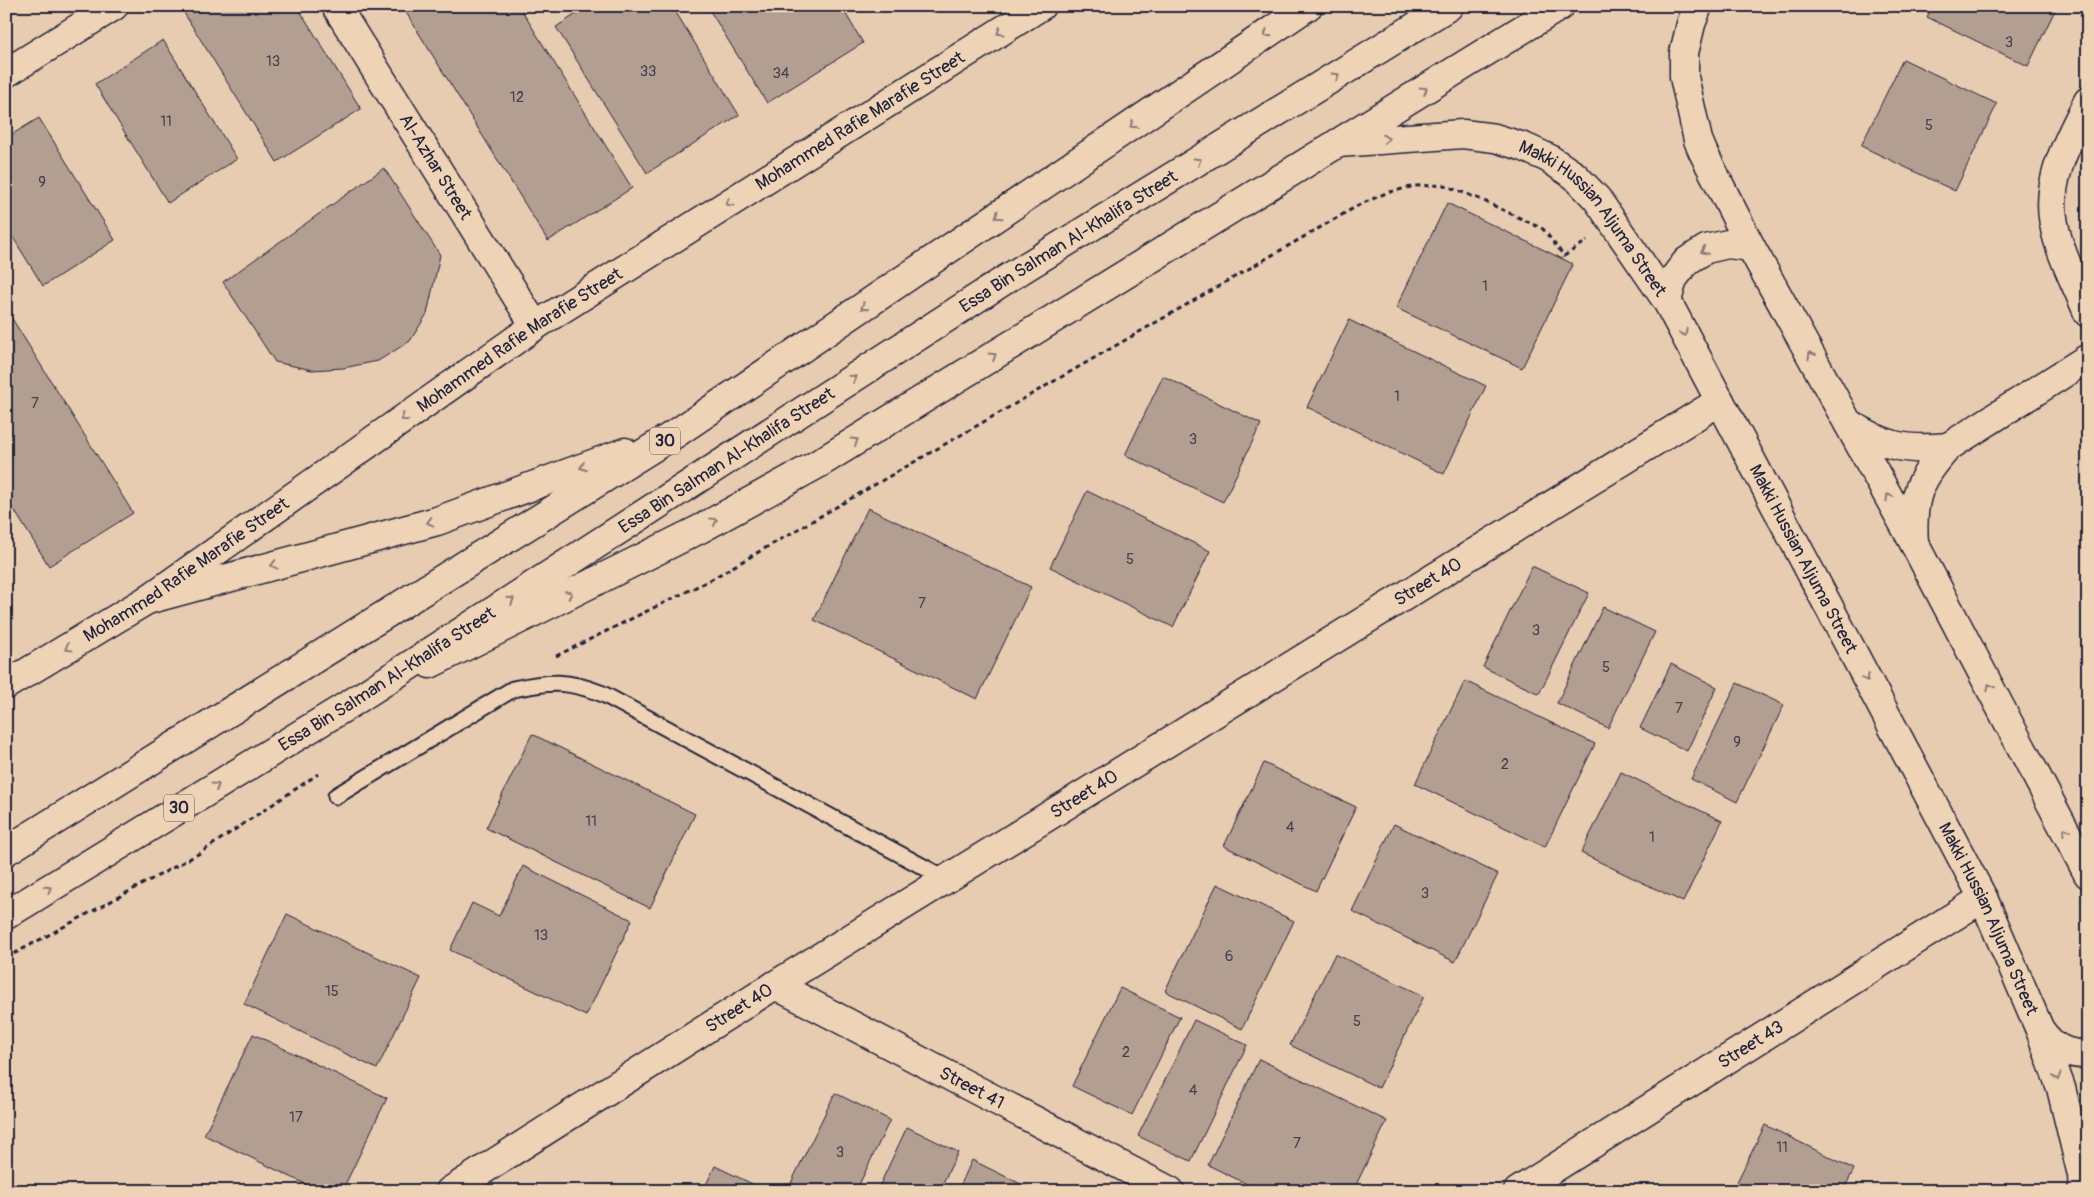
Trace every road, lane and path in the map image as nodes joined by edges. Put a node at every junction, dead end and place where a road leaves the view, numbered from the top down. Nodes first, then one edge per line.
1 (114, 6) edge
2 (336, 6) edge
3 (1041, 6) edge
4 (1308, 6) edge
5 (1449, 6) edge
6 (1560, 6) edge
7 (1698, 6) edge
8 (6, 72) edge
9 (2088, 101) edge
10 (1338, 143) junction
11 (1615, 225) junction
12 (1751, 247) junction
13 (1667, 301) junction
14 (2088, 313) edge
15 (535, 326) junction
16 (2088, 358) edge
17 (1720, 401) junction
18 (1848, 423) junction
19 (678, 432) junction
20 (1948, 447) junction
21 (1914, 543) junction
22 (147, 600) junction
23 (552, 658) dead end
24 (6, 685) edge
25 (353, 702) junction
26 (324, 770) dead end
27 (336, 796) dead end
28 (6, 852) edge
29 (2088, 874) edge
30 (946, 879) junction
31 (1982, 898) junction
32 (6, 915) edge
33 (6, 958) edge
34 (775, 985) junction
35 (2040, 1030) junction
36 (2088, 1054) edge
37 (450, 1191) edge
38 (1170, 1191) edge
39 (1518, 1191) edge
40 (2083, 1191) edge

1 - 8 main road
2 - 15 main road, Al-Azhar Street
3 -> 15 main road, Mohammed Rafie Marafie Street
4 -> 19 main road, 30
25 -> 5 main road, Essa Bin Salman Al-Khalifa Street / 30
10 -> 6 main road
7 - 12 main road
9 - 14 main road
10 -> 11 main road, Makki Hussian Aljuma Street
25 -> 10 main road
11 - 13 main road, Makki Hussian Aljuma Street
11 - 23 path
12 -> 13 main road
18 -> 12 main road
13 -> 17 main road, Makki Hussian Aljuma Street
15 -> 22 main road, Mohammed Rafie Marafie Street
16 - 20 main road
17 - 30 main road, Street 40
17 -> 31 main road, Makki Hussian Aljuma Street
18 - 20 main road
21 -> 18 main road
19 -> 22 main road
19 - 28 main road, 30
20 - 21 main road
29 -> 21 main road
22 -> 24 main road, Mohammed Rafie Marafie Street
32 -> 25 main road, Essa Bin Salman Al-Khalifa Street / 30
26 - 33 path
27 - 30 lane
30 - 34 main road, Street 40
31 - 35 main road, Makki Hussian Aljuma Street
31 - 39 main road, Street 43
34 - 37 main road, Street 40
34 - 38 main road, Street 41
35 - 36 main road
35 -> 40 main road, Makki Hussian Aljuma Street

